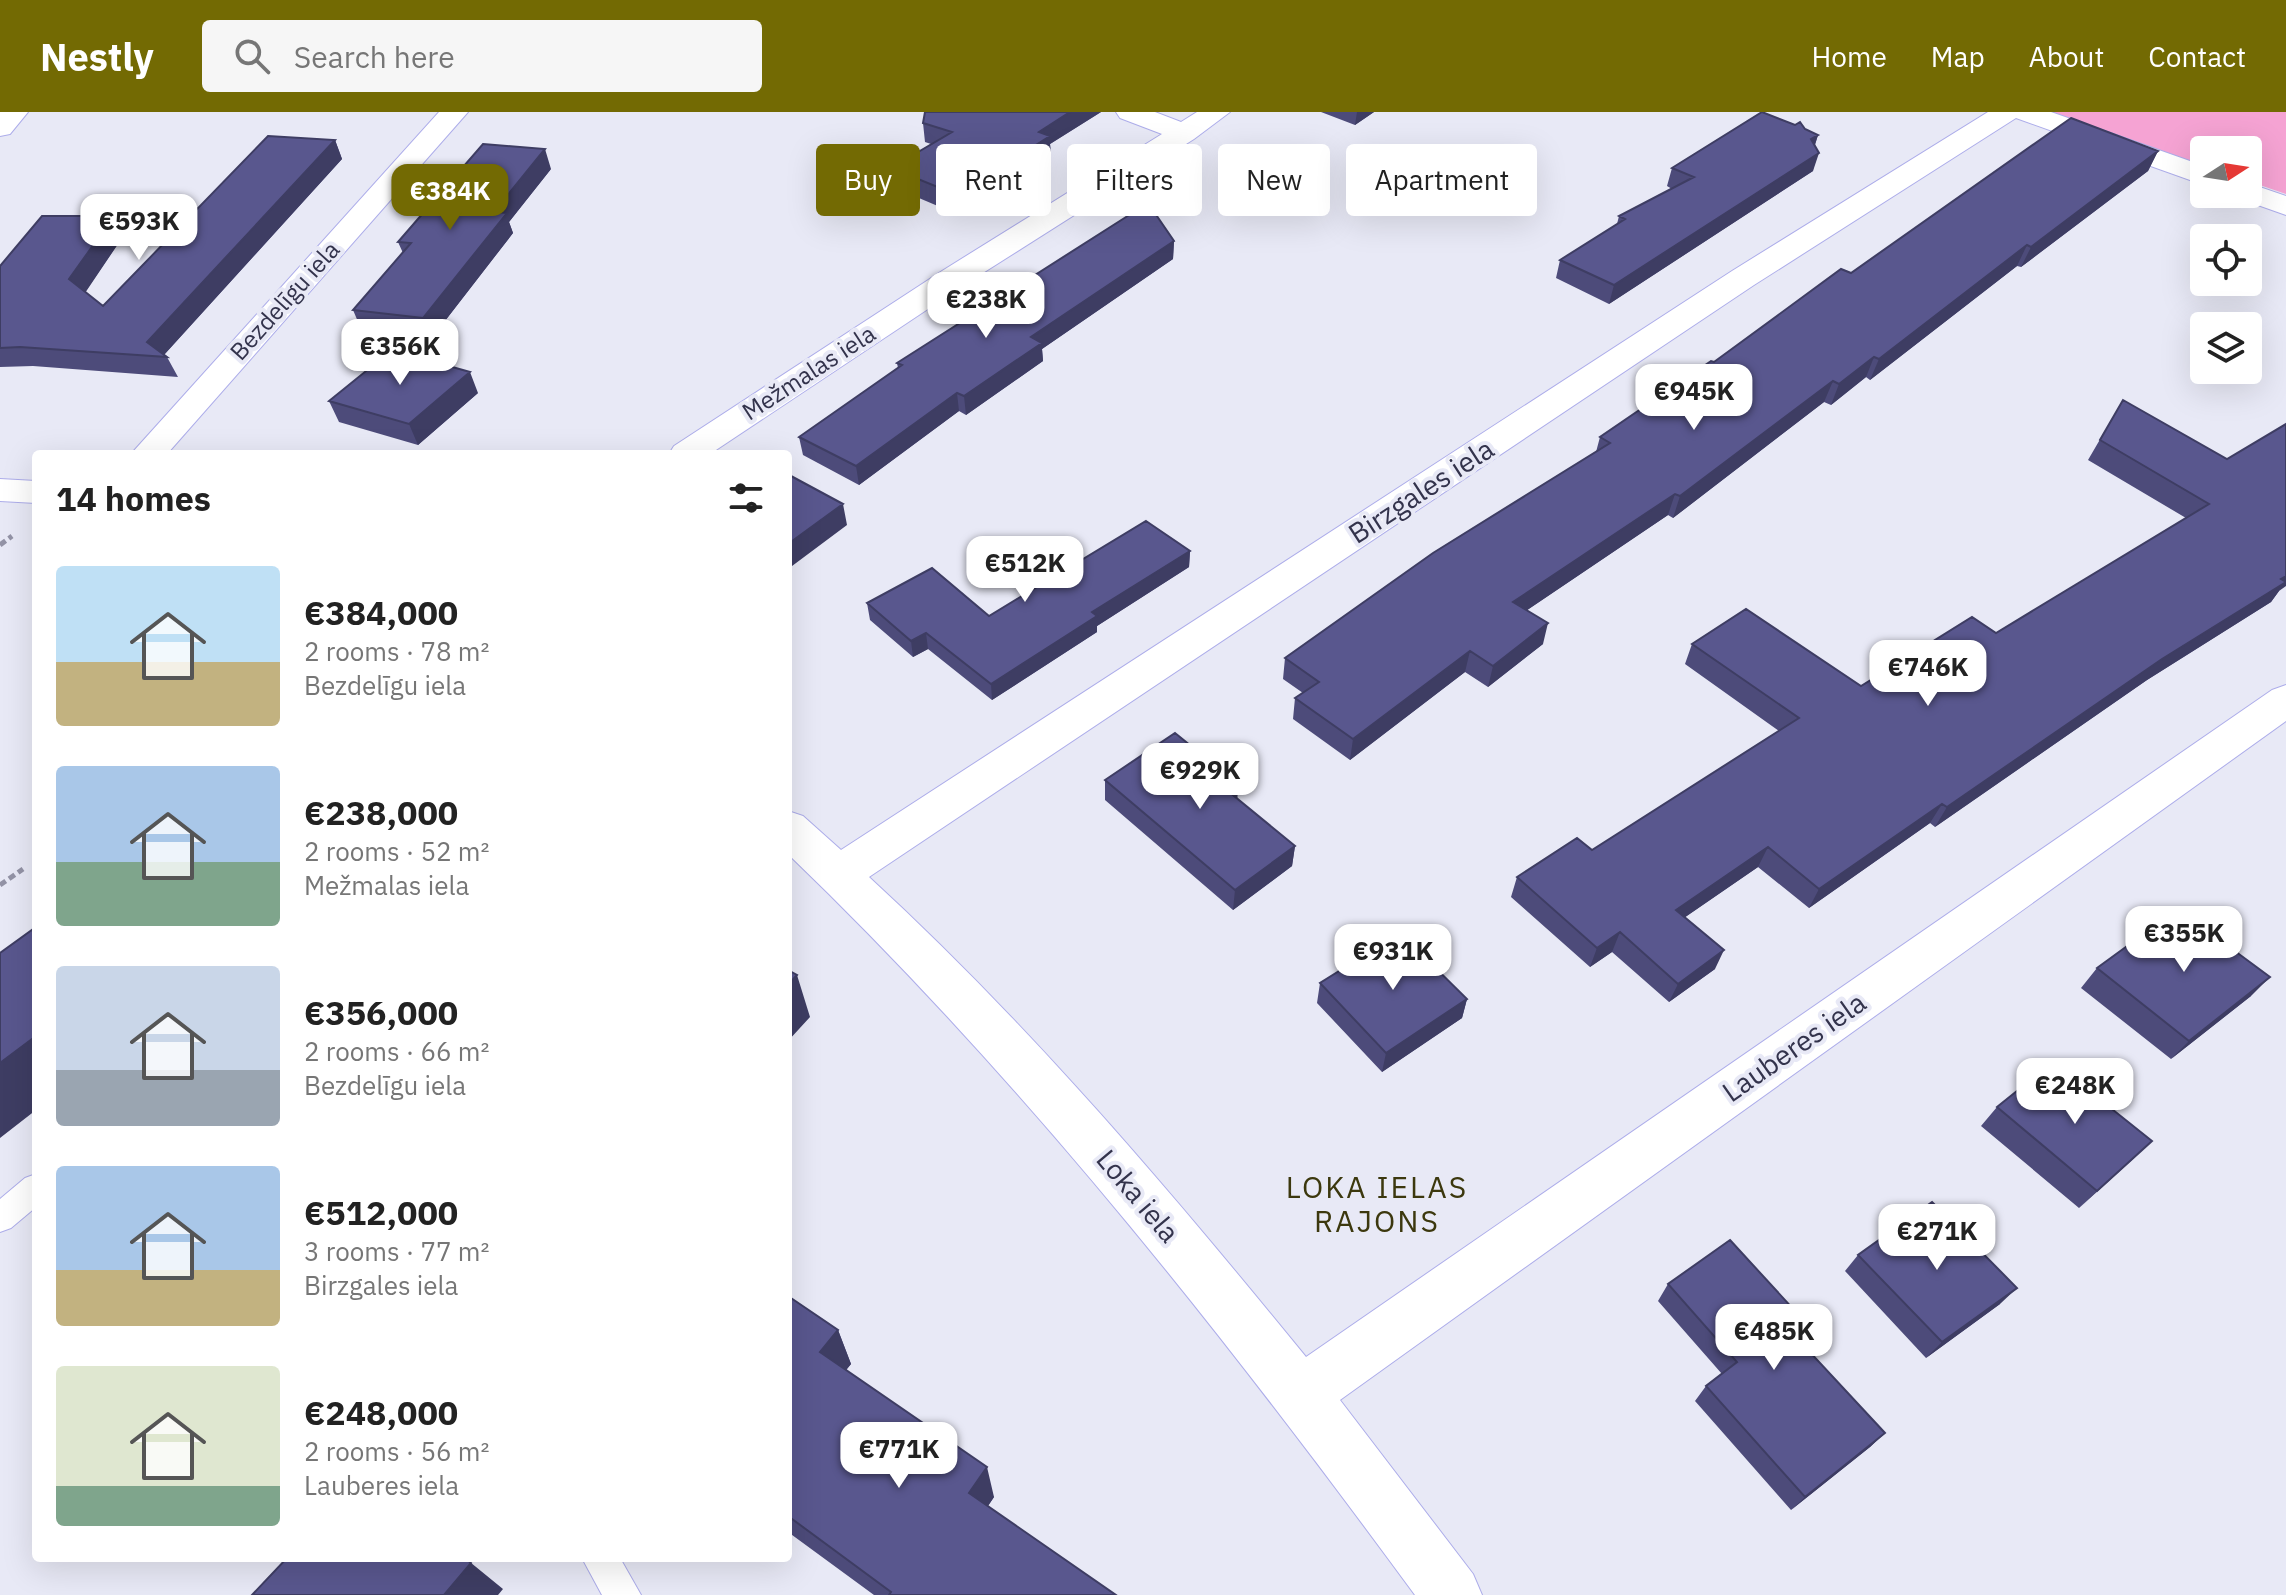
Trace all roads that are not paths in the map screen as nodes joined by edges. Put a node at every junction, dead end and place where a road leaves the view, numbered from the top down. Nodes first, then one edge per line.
1 (14, 112) edge
2 (454, 112) edge
3 (1130, 112) edge
4 (1216, 112) edge
5 (2007, 112) edge
6 (2025, 112) edge
7 (0, 128) edge
8 (1184, 133) junction
9 (2190, 171) edge
10 (2262, 197) edge
11 (2286, 206) edge
12 (152, 450) edge
13 (692, 450) edge
14 (0, 490) edge
15 (32, 492) edge
16 (2286, 700) edge
17 (792, 832) edge
18 (839, 874) junction
19 (32, 1191) edge
20 (0, 1218) edge
21 (1302, 1393) junction
22 (602, 1562) edge
23 (623, 1595) edge
24 (1452, 1595) edge

1 - 7 street
2 - 12 street, Bezdelīgu iela
3 - 8 street
4 - 8 street, Mežmalas iela
5 - 18 street, Birzgales iela
6 - 9 street
8 - 13 street, Mežmalas iela
10 - 11 street
14 - 15 street
16 - 21 street, Lauberes iela
17 - 18 street, Loka iela
18 - 21 street, Loka iela
19 - 20 lane
21 - 24 street, Loka iela
22 - 23 lane

